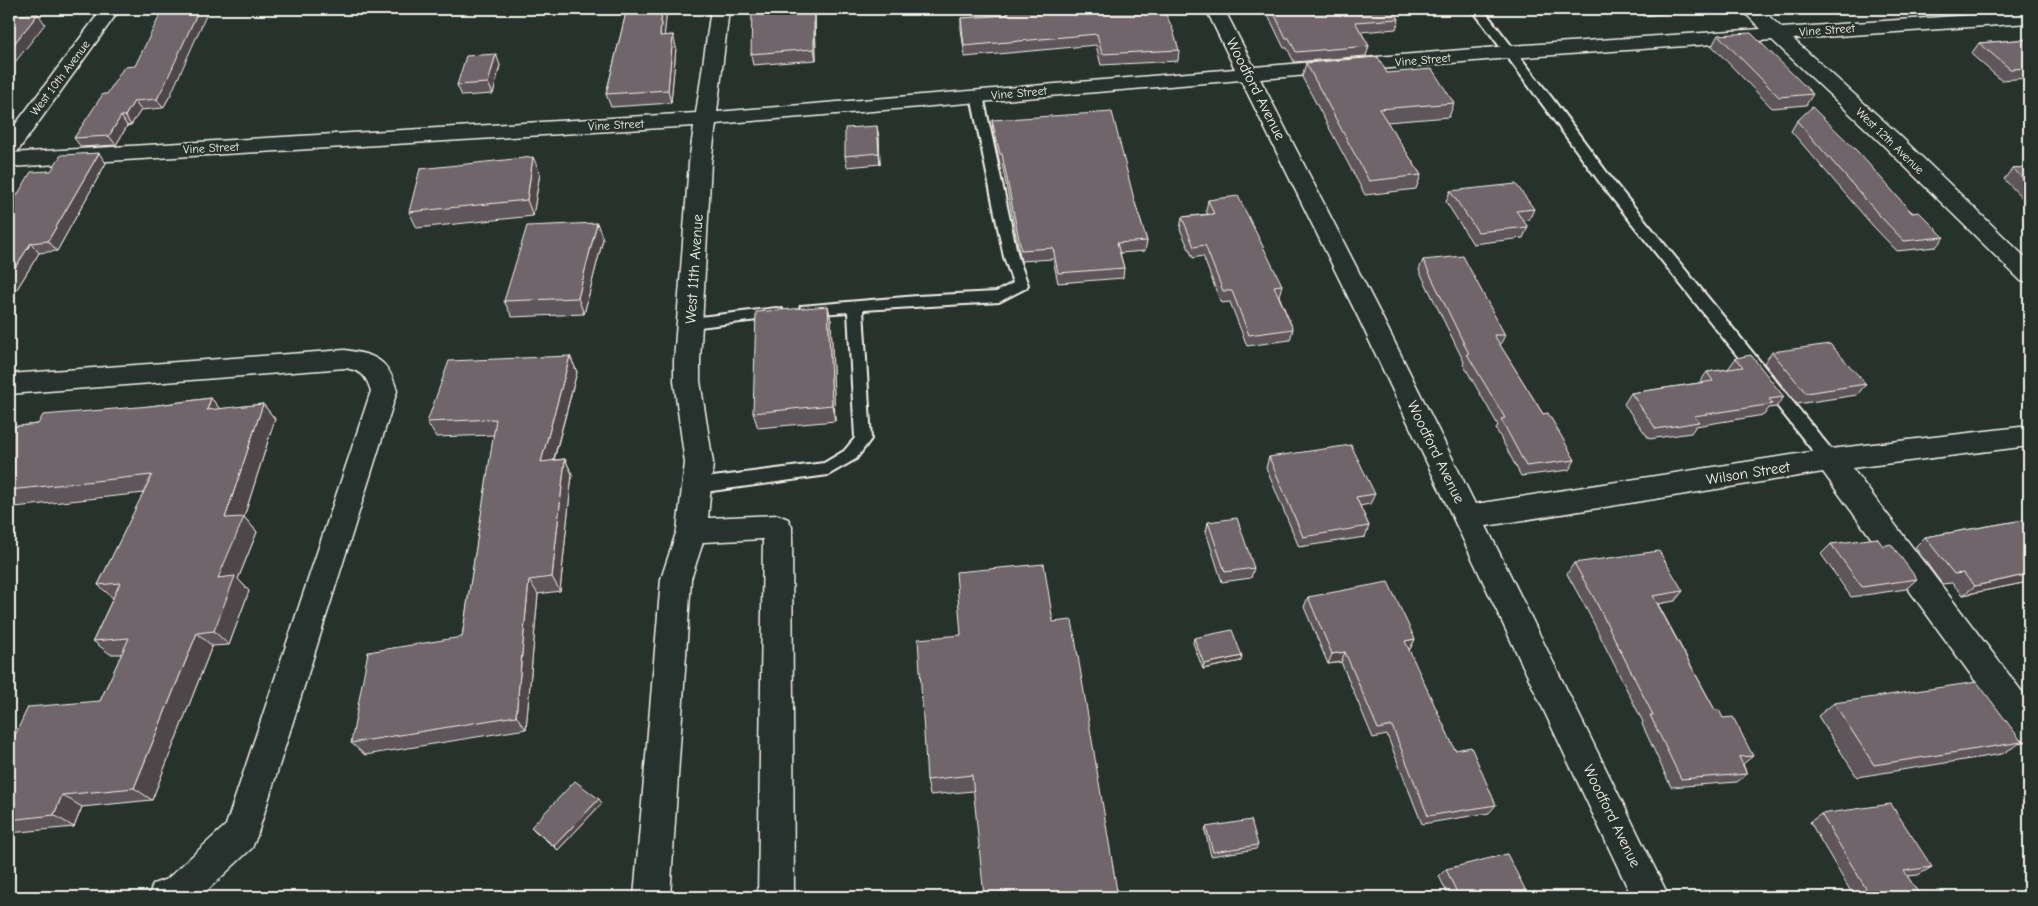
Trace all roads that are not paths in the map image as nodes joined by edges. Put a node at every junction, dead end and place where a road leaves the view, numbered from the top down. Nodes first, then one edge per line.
1 (111, 9) edge
2 (720, 9) edge
3 (1215, 9) edge
4 (1478, 9) edge
5 (1750, 9) edge
6 (2014, 14) edge
7 (1776, 33) junction
8 (1510, 52) junction
9 (1250, 75) junction
10 (977, 96) junction
11 (706, 119) junction
12 (9, 146) edge
13 (9, 160) edge
14 (2029, 275) edge
15 (855, 306) junction
16 (690, 323) junction
17 (9, 384) edge
18 (2029, 436) edge
19 (1830, 460) junction
20 (697, 486) junction
21 (1468, 517) junction
22 (692, 530) junction
23 (2029, 728) edge
24 (166, 897) edge
25 (652, 897) edge
26 (776, 897) edge
27 (1651, 897) edge

1 - 12 street, West 10th Avenue
2 - 11 street, West 11th Avenue
3 - 9 street, Woodford Avenue
4 - 8 lane
5 - 7 street, West 12th Avenue
6 - 7 street, Vine Street
7 - 8 street, Vine Street
7 - 14 street, West 12th Avenue
8 - 9 street, Vine Street
8 - 19 lane
9 - 10 street, Vine Street
9 - 21 street, Woodford Avenue
10 - 11 street, Vine Street
10 - 15 lane
11 - 13 street, Vine Street
11 - 16 street, West 11th Avenue
15 - 16 lane
15 - 20 lane
16 - 20 street, West 11th Avenue
17 - 24 street
18 - 19 street, Wilson Street
19 - 21 street, Wilson Street
19 - 23 street
20 - 22 street, West 11th Avenue
21 - 27 street, Woodford Avenue
22 - 25 street, West 11th Avenue
22 - 26 street

